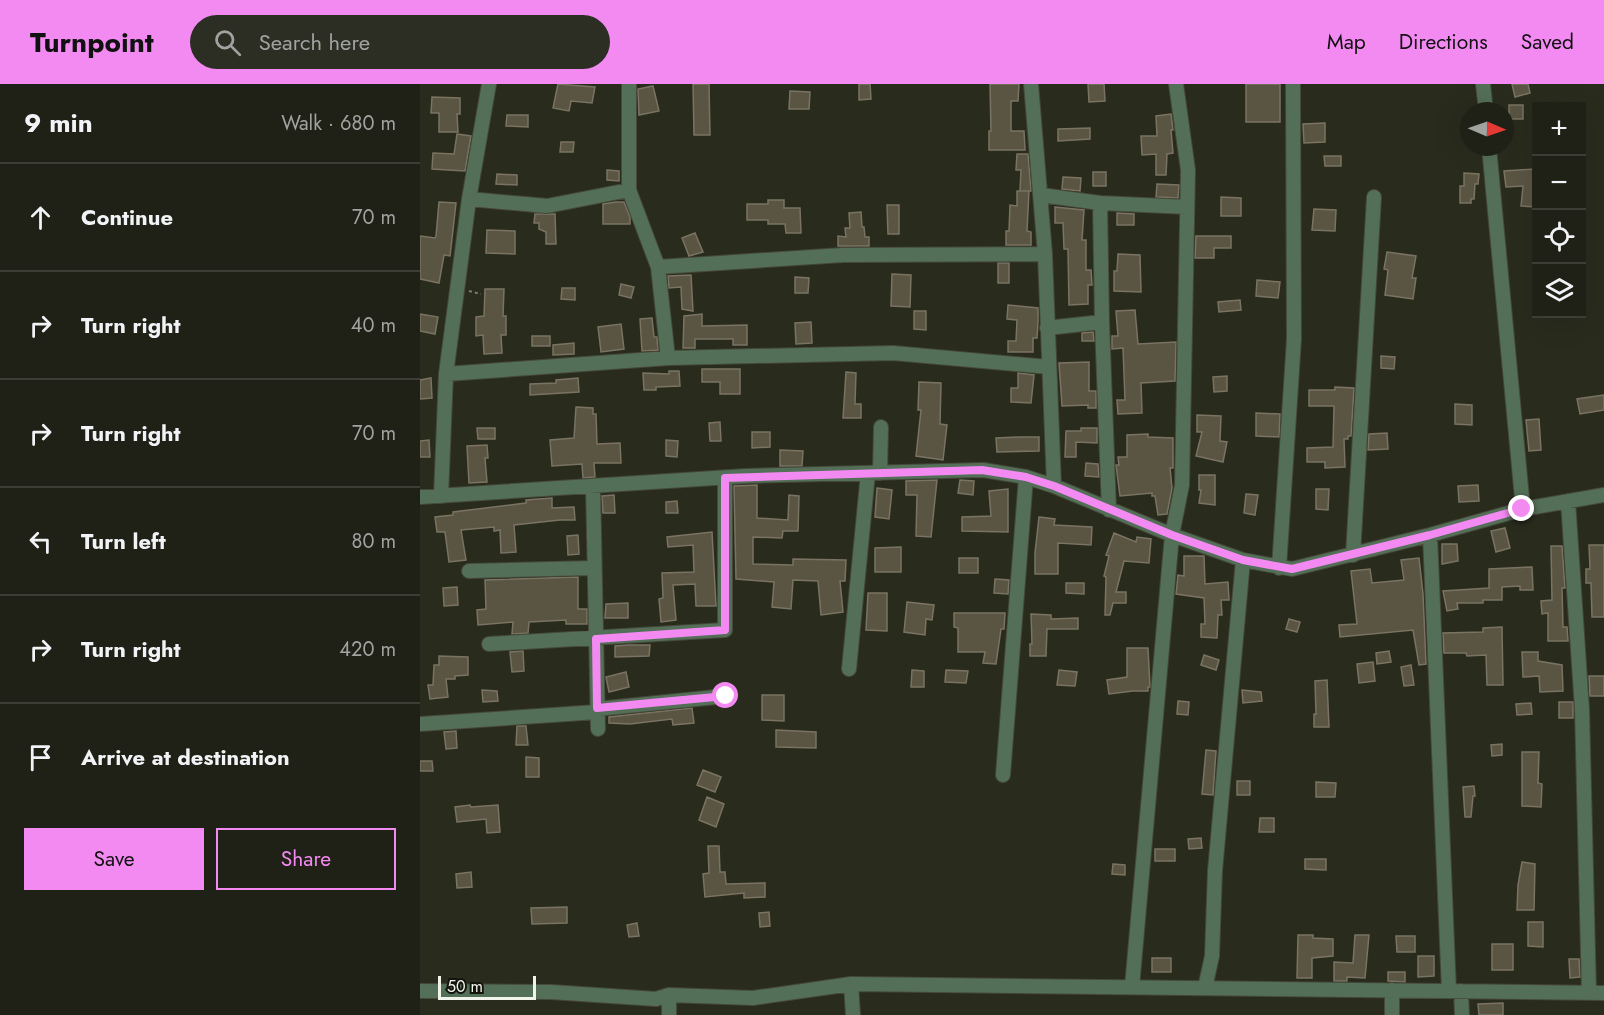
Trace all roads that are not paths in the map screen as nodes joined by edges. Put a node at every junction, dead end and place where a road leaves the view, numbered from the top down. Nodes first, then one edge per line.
1 (489, 84) edge
2 (629, 84) edge
3 (1031, 84) edge
4 (1176, 84) edge
5 (1293, 84) edge
6 (1483, 84) edge
7 (1485, 102) edge
8 (1490, 156) edge
9 (629, 190) junction
10 (1041, 195) junction
11 (1374, 197) dead end
12 (469, 199) junction
13 (1100, 202) junction
14 (1187, 207) junction
15 (1045, 254) junction
16 (658, 267) junction
17 (1102, 322) junction
18 (1047, 328) junction
19 (668, 358) junction
20 (1049, 367) junction
21 (446, 374) junction
22 (881, 427) dead end
23 (874, 473) junction
24 (1026, 477) junction
25 (725, 478) junction
26 (593, 486) junction
27 (1054, 486) junction
28 (1604, 495) edge
29 (441, 496) junction
30 (420, 497) edge
31 (1568, 501) junction
32 (1522, 509) junction
33 (1109, 510) junction
34 (1172, 535) junction
35 (1430, 535) junction
36 (1353, 555) junction
37 (1243, 560) junction
38 (594, 568) junction
39 (1279, 568) junction
40 (469, 571) dead end
41 (596, 639) junction
42 (489, 644) dead end
43 (849, 669) dead end
44 (726, 696) dead end
45 (597, 710) junction
46 (420, 724) edge
47 (598, 729) dead end
48 (1003, 775) dead end
49 (851, 984) junction
50 (1132, 987) junction
51 (1206, 988) junction
52 (1392, 990) junction
53 (420, 991) edge
54 (1455, 991) junction
55 (1589, 993) junction
56 (1604, 993) edge
57 (669, 995) junction
58 (669, 1015) edge
59 (853, 1015) edge
60 (1392, 1015) edge
61 (1462, 1015) edge

1 - 12 street
2 - 9 street
3 - 10 street
4 - 14 street
5 - 39 street
6 - 7 street
8 - 32 street
9 - 12 street
9 - 16 street
10 - 13 street
10 - 15 street
11 - 36 street
12 - 21 street
13 - 14 street
13 - 17 street
14 - 34 street
15 - 16 street
15 - 18 street
16 - 19 street
17 - 18 street
17 - 33 street
18 - 20 street
19 - 20 street
19 - 21 street
20 - 27 street
21 - 29 street
22 - 23 street
23 - 24 street
23 - 25 street
23 - 43 street
24 - 27 street
24 - 48 street
25 - 26 street
25 - 41 street
26 - 29 street
26 - 38 street
27 - 33 street
28 - 31 street
29 - 30 street
31 - 32 street
31 - 55 street
32 - 35 street
33 - 34 street
34 - 37 street
34 - 50 street
35 - 36 street
35 - 54 street
36 - 39 street
37 - 39 street
37 - 51 street
38 - 40 street
38 - 41 street
41 - 42 street
41 - 45 street
44 - 45 street
45 - 46 street
45 - 47 street
49 - 50 street
49 - 57 street
49 - 59 street
50 - 51 street
51 - 52 street
52 - 54 street
52 - 60 street
53 - 57 street
54 - 55 street
54 - 61 street
55 - 56 street
57 - 58 street

